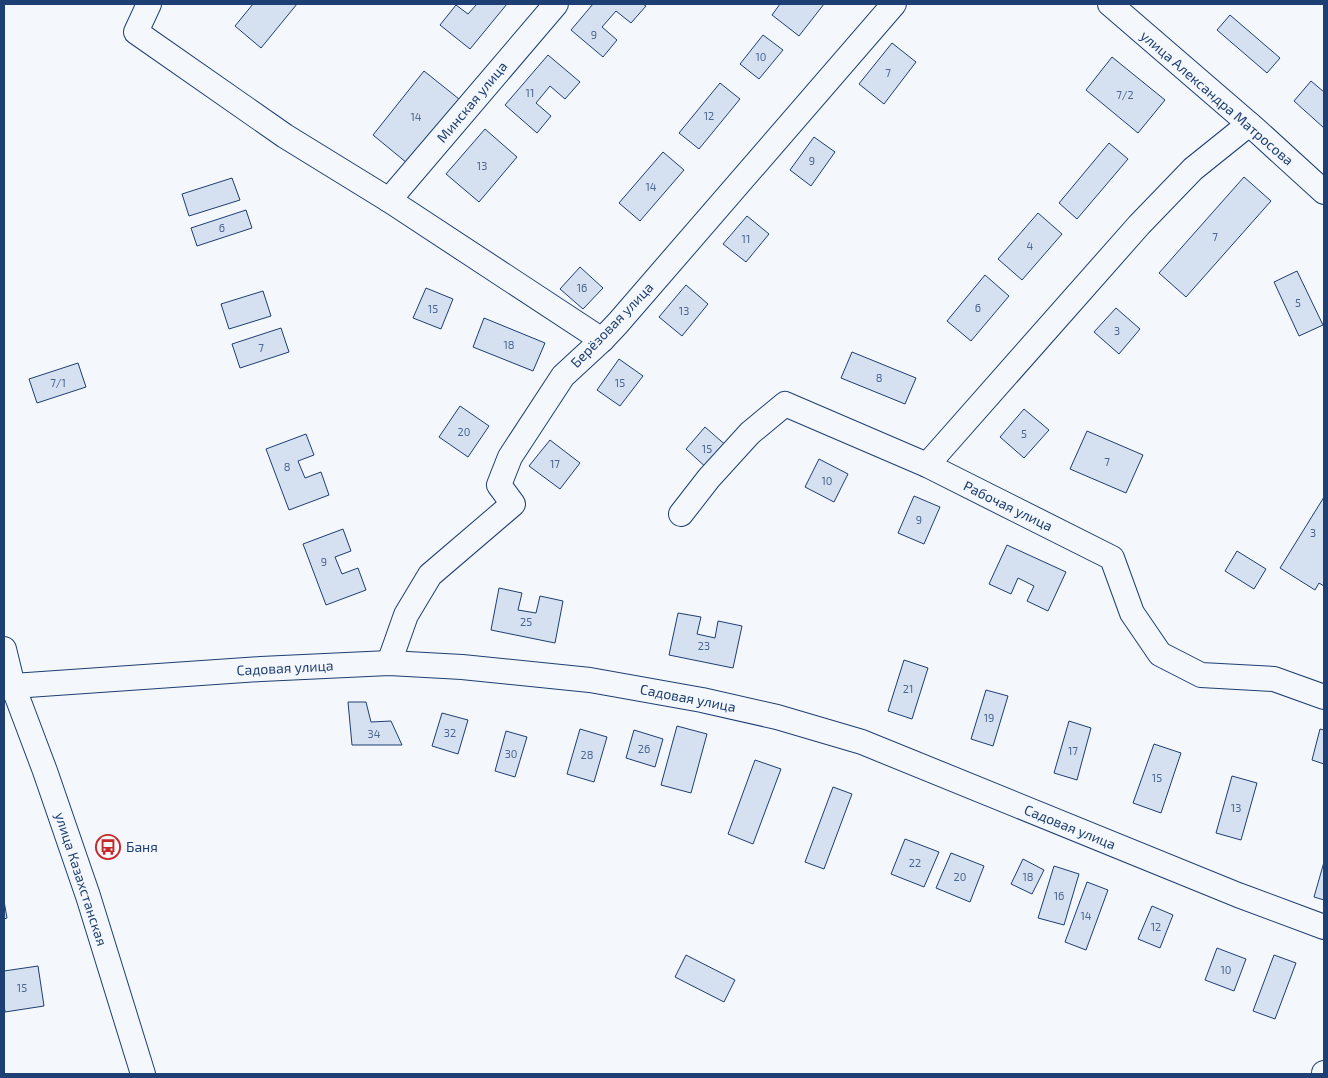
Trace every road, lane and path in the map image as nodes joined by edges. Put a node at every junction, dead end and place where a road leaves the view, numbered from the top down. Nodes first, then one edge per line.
1 (149, 4) edge
2 (556, 4) edge
3 (894, 4) edge
4 (1110, 4) edge
5 (1249, 124) junction
6 (1324, 192) edge
7 (389, 200) junction
8 (602, 340) junction
9 (927, 465) junction
10 (681, 514) dead end
11 (4, 649) edge
12 (389, 663) junction
13 (9, 687) edge
14 (1324, 698) edge
15 (1324, 927) edge
16 (143, 1074) edge

1 - 7 street
2 - 7 street, Минская улица
3 - 8 street, Берёзовая улица
4 - 5 street, улица Александра Матросова
5 - 6 street, улица Александра Матросова
5 - 9 street
7 - 8 street
8 - 12 street, Берёзовая улица
9 - 10 street, Рабочая улица
9 - 14 street, Рабочая улица
11 - 13 street, улица Казахстанская
12 - 13 street, Садовая улица
12 - 15 street, Садовая улица
13 - 16 street, улица Казахстанская

